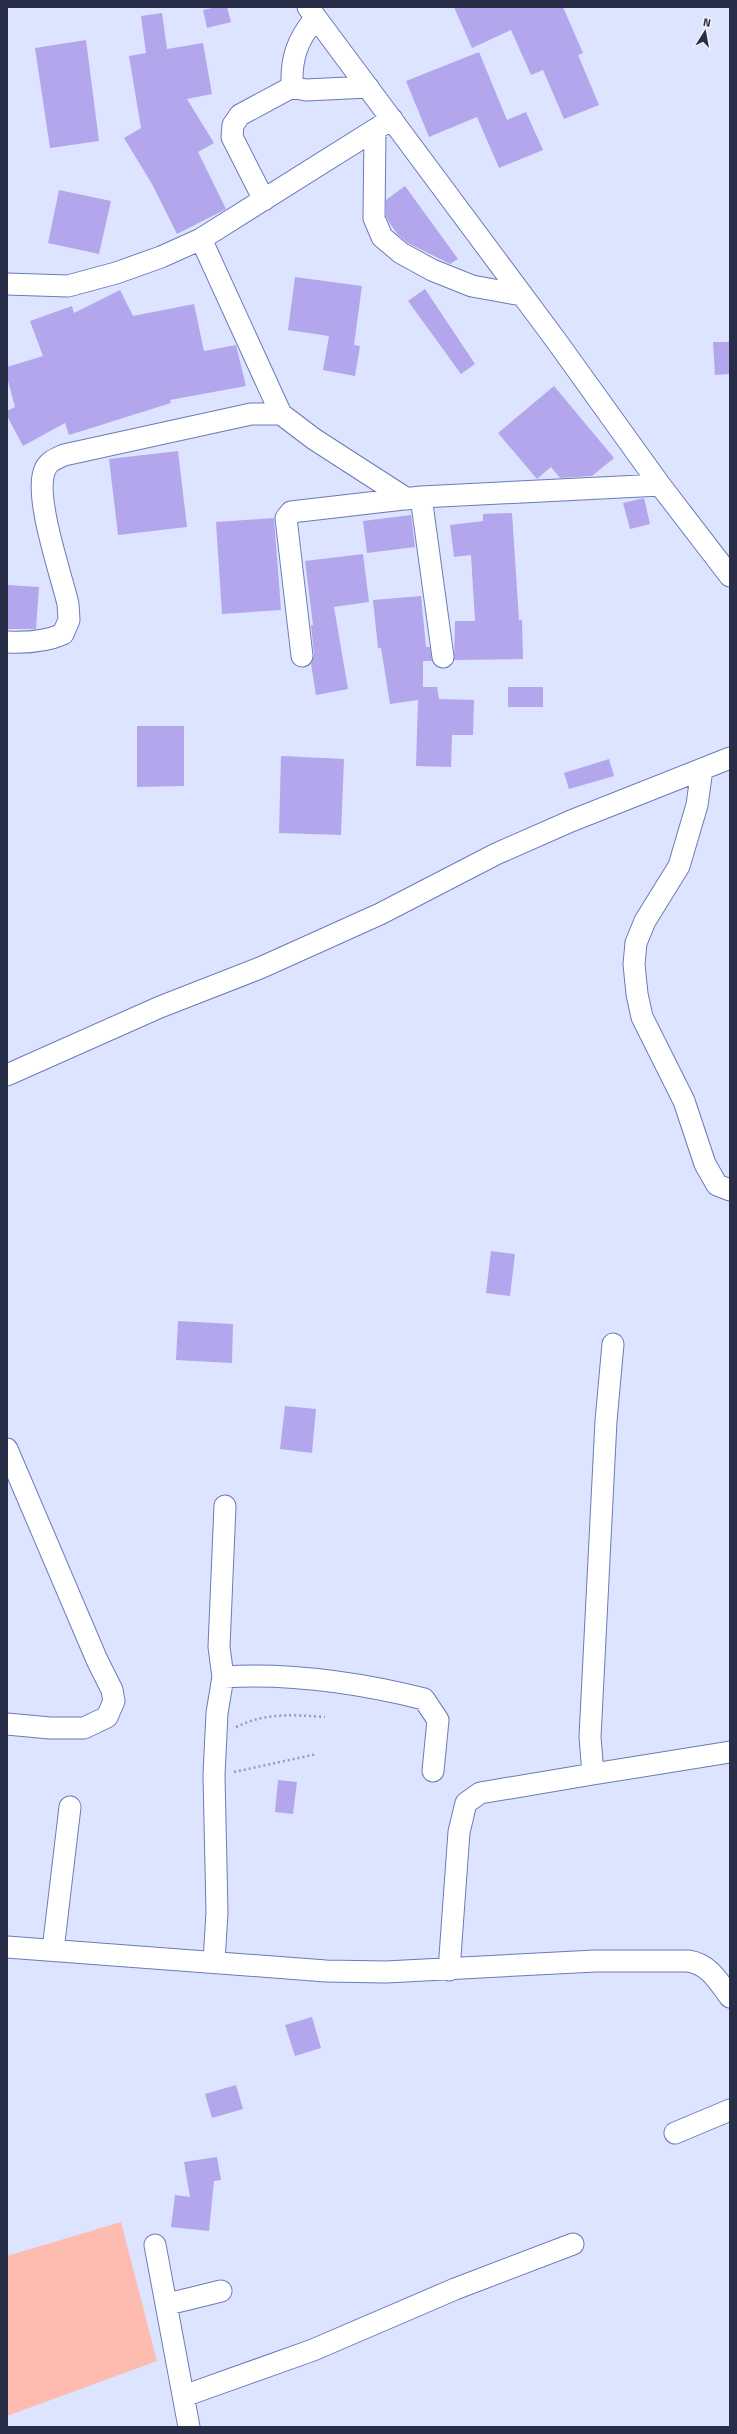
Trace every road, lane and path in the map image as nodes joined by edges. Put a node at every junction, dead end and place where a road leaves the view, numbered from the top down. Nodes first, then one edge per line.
1 (312, 12) edge
2 (292, 87) junction
3 (368, 87) junction
4 (392, 119) junction
5 (375, 131) junction
6 (264, 200) junction
7 (201, 239) junction
8 (7, 284) edge
9 (522, 295) junction
10 (281, 414) junction
11 (660, 485) junction
12 (414, 498) junction
13 (730, 576) edge
14 (7, 642) edge
15 (302, 656) dead end
16 (443, 657) dead end
17 (730, 758) edge
18 (702, 769) junction
19 (7, 1075) edge
20 (730, 1190) edge
21 (613, 1344) dead end
22 (7, 1449) edge
23 (225, 1506) dead end
24 (223, 1677) junction
25 (325, 1717) dead end
26 (7, 1724) edge
27 (216, 1737) junction
28 (730, 1752) edge
29 (317, 1754) dead end
30 (433, 1771) dead end
31 (593, 1774) junction
32 (214, 1775) junction
33 (70, 1807) dead end
34 (7, 1946) edge
35 (53, 1950) junction
36 (214, 1962) junction
37 (449, 1970) junction
38 (730, 1997) edge
39 (730, 2110) edge
40 (675, 2133) dead end
41 (573, 2244) dead end
42 (155, 2245) dead end
43 (221, 2291) dead end
44 (168, 2304) junction
45 (184, 2396) junction
46 (189, 2427) edge

1 - 2 street
1 - 3 street
2 - 3 street
2 - 6 street
3 - 4 street
4 - 5 street
4 - 9 street
5 - 6 street
5 - 9 street
6 - 7 street
7 - 8 street
7 - 10 street
9 - 11 street
10 - 12 street
10 - 14 street
11 - 12 street
11 - 13 street
12 - 15 street
12 - 16 street
17 - 18 street
18 - 19 street
18 - 20 street
21 - 31 street
22 - 26 street
23 - 24 street
24 - 27 street
24 - 30 street
25 - 27 path
27 - 32 street
28 - 31 street
29 - 32 path
31 - 37 street
32 - 36 street
33 - 35 street
34 - 35 street
35 - 36 street
36 - 37 street
37 - 38 street
39 - 40 street
41 - 45 street
42 - 44 street
43 - 44 street
44 - 45 street
45 - 46 street

